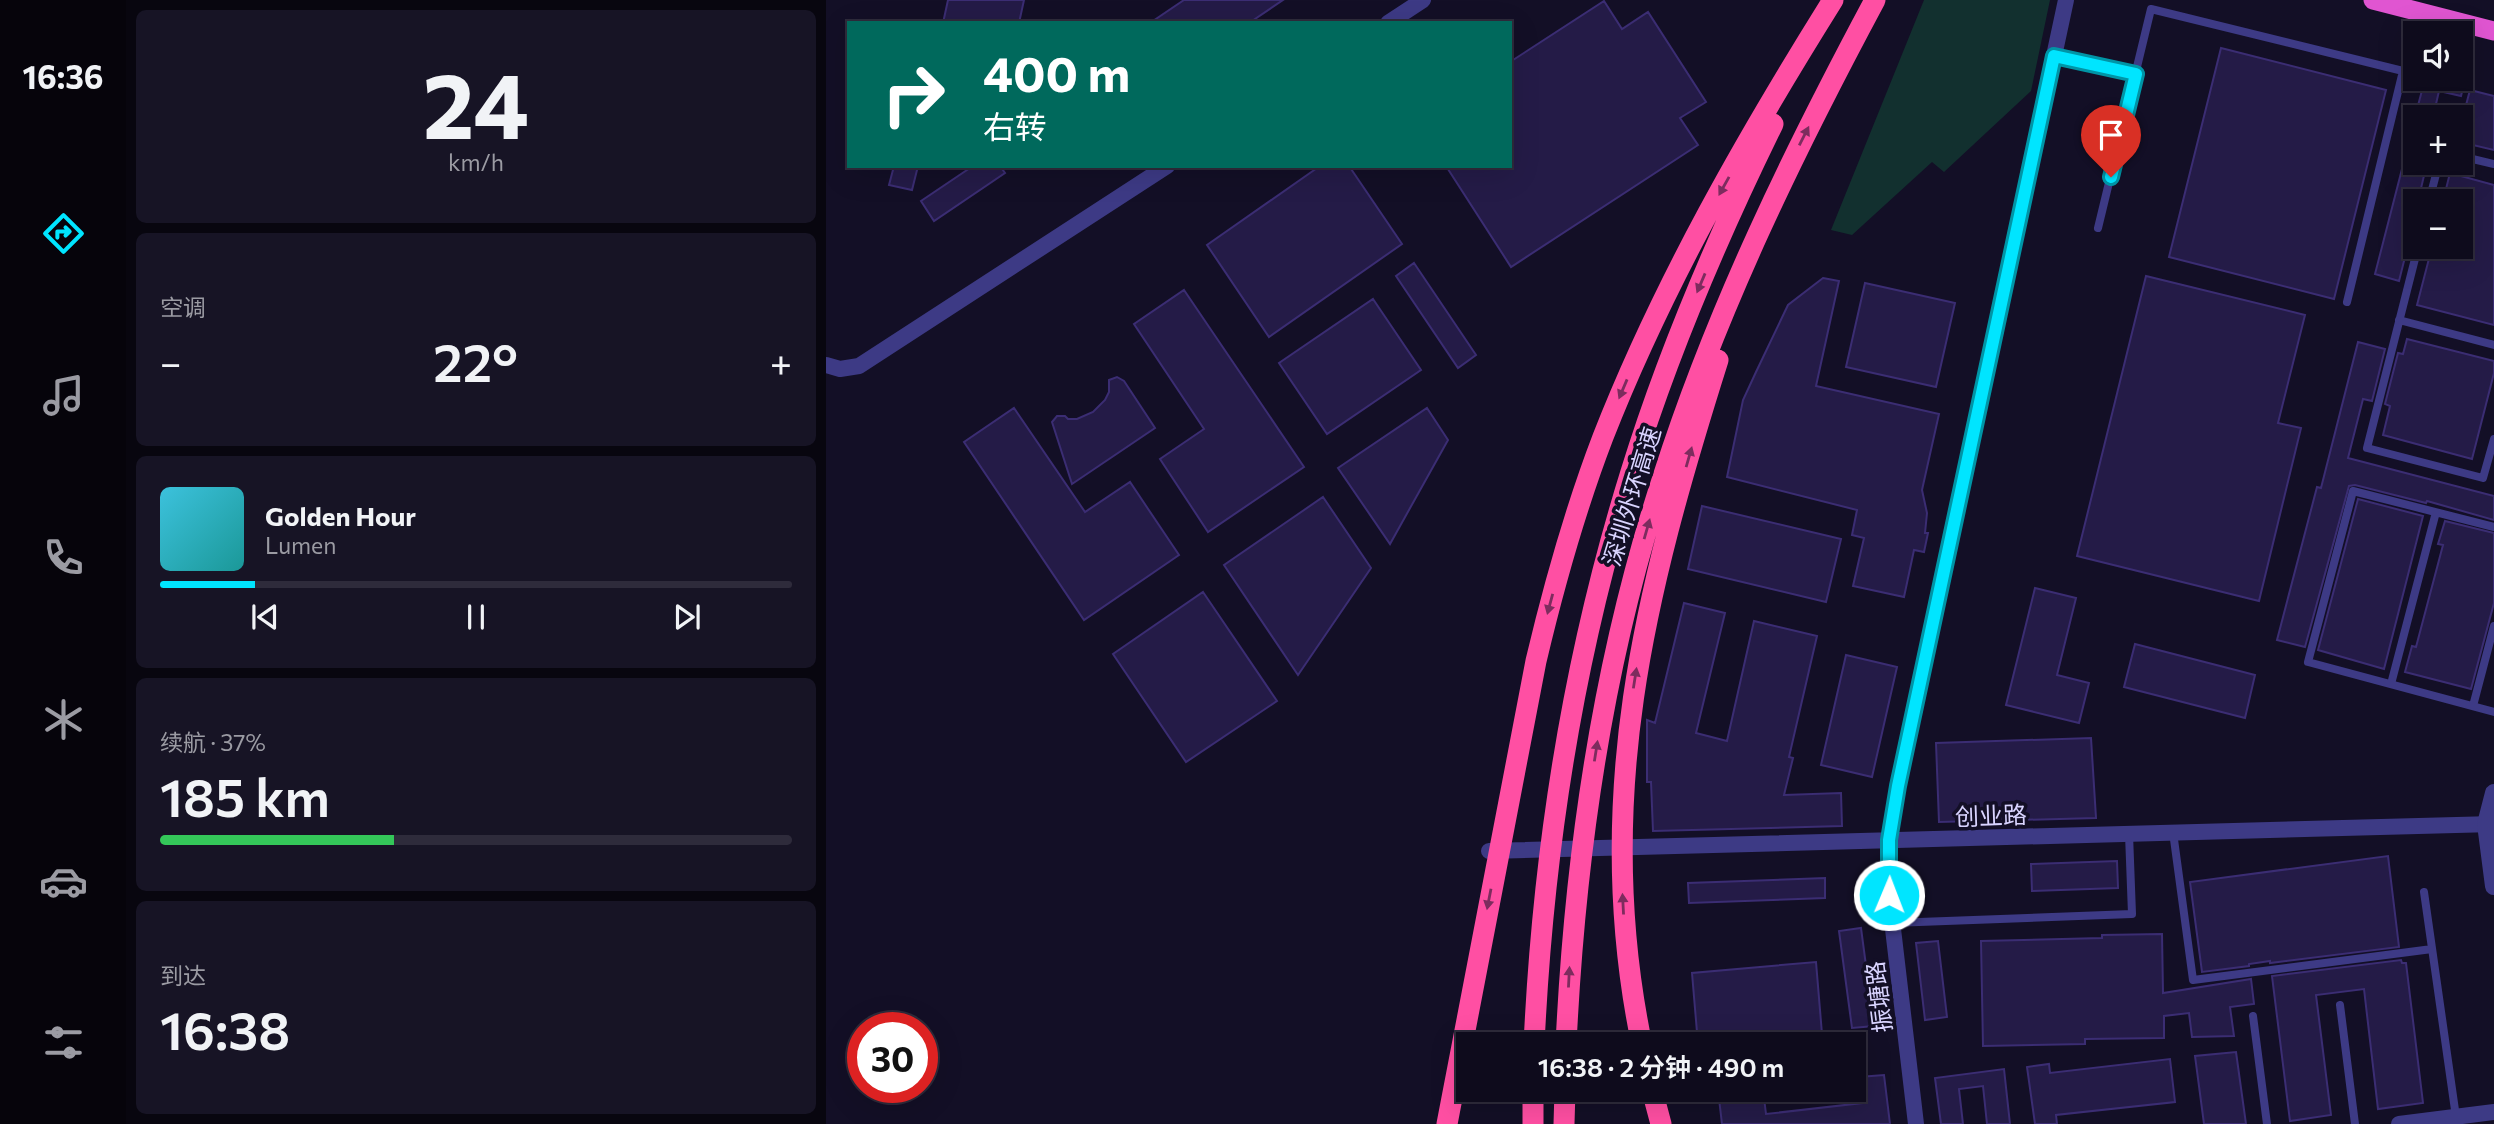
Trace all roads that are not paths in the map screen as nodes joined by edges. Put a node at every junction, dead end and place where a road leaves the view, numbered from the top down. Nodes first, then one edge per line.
1 (1423, 0) edge
2 (1834, 0) edge
3 (1875, 0) edge
4 (2066, 0) edge
5 (2373, 0) edge
6 (1391, 21) edge
7 (2494, 31) edge
8 (2054, 56) junction
9 (2136, 74) junction
10 (2473, 159) edge
11 (2494, 164) edge
12 (1164, 168) edge
13 (1761, 226) junction
14 (2098, 228) dead end
15 (2415, 259) edge
16 (2347, 302) dead end
17 (2399, 320) junction
18 (2494, 345) edge
19 (826, 365) edge
20 (2494, 439) edge
21 (2436, 512) junction
22 (2494, 527) edge
23 (2494, 626) edge
24 (2391, 684) junction
25 (2473, 706) junction
26 (2494, 712) edge
27 (2494, 793) edge
28 (2490, 824) edge
29 (2173, 832) junction
30 (2129, 834) junction
31 (1889, 840) junction
32 (1489, 851) dead end
33 (2494, 886) edge
34 (2424, 892) dead end
35 (1892, 923) junction
36 (2432, 949) junction
37 (2340, 1005) dead end
38 (2253, 1016) dead end
39 (1535, 1032) edge
40 (1567, 1032) edge
41 (1640, 1032) edge
42 (1533, 1102) edge
43 (1565, 1102) edge
44 (1655, 1102) edge
45 (2494, 1112) edge
46 (2456, 1117) junction
47 (2436, 1122) edge
48 (1447, 1124) edge
49 (1532, 1124) edge
50 (1564, 1124) edge
51 (1661, 1124) edge
52 (1916, 1124) edge
53 (2267, 1124) edge
54 (2355, 1124) edge
55 (2399, 1124) edge

1 - 6 street
2 -> 39 highway, 深圳外环高速, bridge
2 -> 48 highway, bridge
13 -> 3 highway, 深圳外环高速, bridge
4 - 8 street, 振塘路
5 - 7 highway
8 - 9 lane
8 - 31 street, 振塘路
9 - 14 lane
9 - 16 lane
10 - 11 lane
12 - 19 street
40 -> 13 highway, 深圳外环高速, bridge
41 -> 13 highway, bridge
15 - 17 lane
17 - 18 lane
17 - 20 lane
21 - 22 lane
21 - 24 lane
21 - 24 lane
23 - 25 lane
24 - 25 lane
25 - 26 lane
27 - 28 street
28 - 29 street, 创业路
28 - 33 street
29 - 30 street, 创业路
29 - 36 lane
30 - 31 street, 创业路
30 - 35 lane
31 - 32 street, 创业路
31 - 35 street, 振塘路
34 - 36 lane
35 - 52 street, 振塘路
36 - 46 lane
37 - 54 lane
38 - 53 lane
42 - 49 highway
43 - 50 highway
44 - 51 highway
45 - 46 street
46 - 47 street
47 - 55 street

